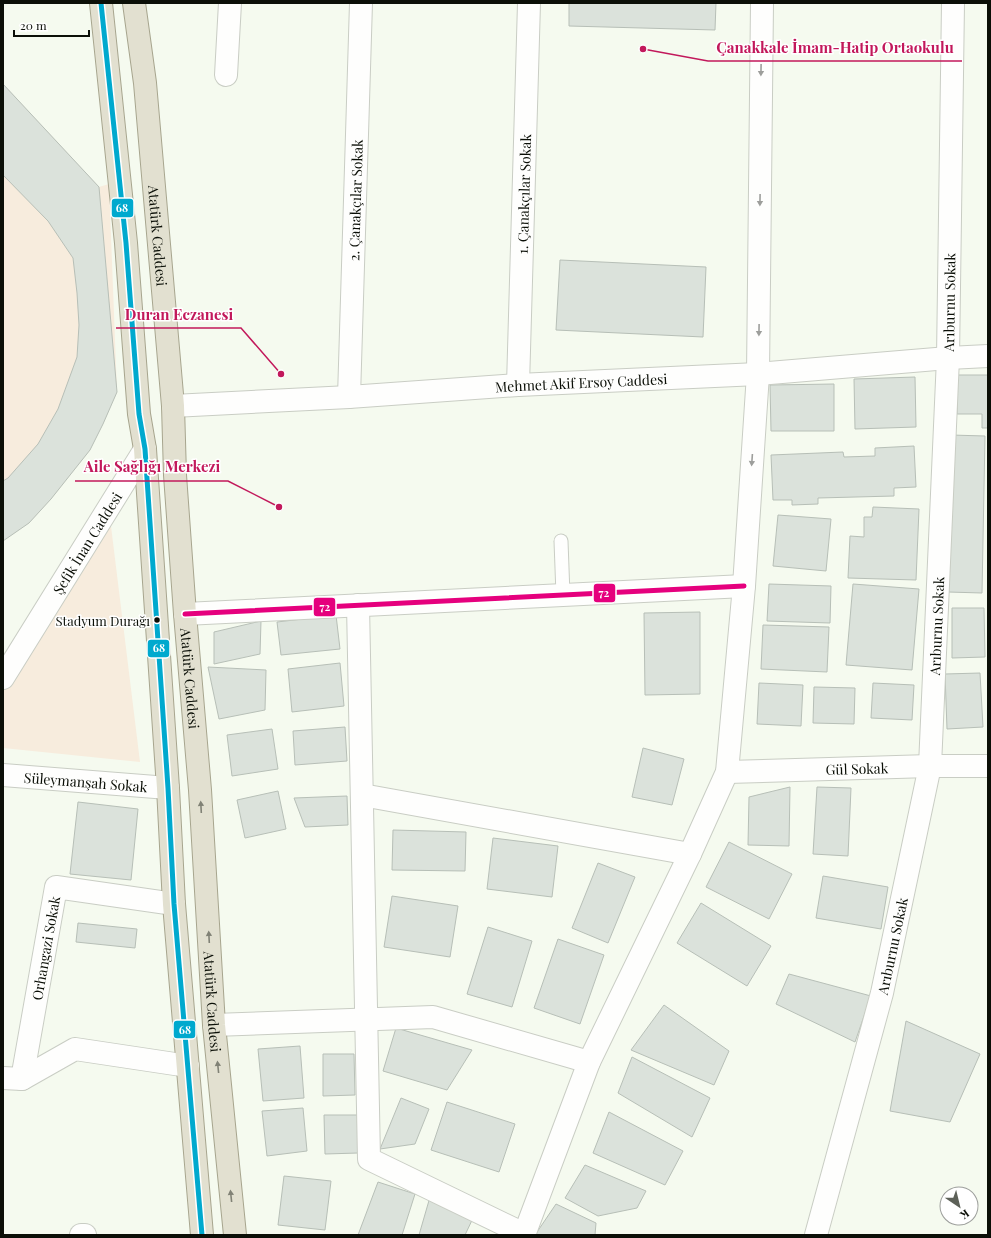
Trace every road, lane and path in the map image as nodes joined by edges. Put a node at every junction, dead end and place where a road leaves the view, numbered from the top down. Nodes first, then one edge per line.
1 (101, 3) edge
2 (134, 3) edge
3 (230, 3) edge
4 (361, 3) edge
5 (529, 3) edge
6 (762, 3) edge
7 (953, 3) edge
8 (226, 75) dead end
9 (988, 356) edge
10 (948, 358) junction
11 (758, 374) junction
12 (518, 385) junction
13 (349, 397) junction
14 (173, 406) junction
15 (145, 449) junction
16 (561, 541) dead end
17 (744, 586) junction
18 (563, 595) junction
19 (358, 605) junction
20 (185, 614) junction
21 (3, 678) edge
22 (930, 766) junction
23 (988, 766) edge
24 (726, 772) junction
25 (3, 775) edge
26 (168, 788) junction
27 (362, 795) junction
28 (690, 854) junction
29 (174, 904) junction
30 (367, 1019) junction
31 (214, 1025) junction
32 (589, 1062) junction
33 (188, 1066) junction
34 (12, 1079) edge
35 (81, 1235) edge
36 (85, 1235) edge
37 (202, 1235) edge
38 (235, 1235) edge
39 (524, 1235) edge
40 (816, 1235) edge

1 - 15 highway
2 - 14 highway, Atatürk Caddesi
3 - 8 street
4 - 13 street, 2. Çanakçılar Sokak
5 - 12 street, 1. Çanakçılar Sokak
6 -> 11 street
7 - 10 street, Arıburnu Sokak
9 - 10 street, Mehmet Akif Ersoy Caddesi
10 - 11 street, Mehmet Akif Ersoy Caddesi
10 - 22 street, Arıburnu Sokak
11 - 12 street, Mehmet Akif Ersoy Caddesi
11 -> 17 street
12 - 13 street, Mehmet Akif Ersoy Caddesi
13 - 14 street, Mehmet Akif Ersoy Caddesi
14 - 20 highway, Atatürk Caddesi
15 - 21 street, Şefik İnan Caddesi
15 - 26 highway
16 - 18 lane
17 - 18 street
17 - 24 street
18 - 19 street
19 - 20 street
19 - 27 street
31 -> 20 highway, Atatürk Caddesi
22 - 23 street, Gül Sokak
22 - 24 street, Gül Sokak
22 - 40 street, Arıburnu Sokak
24 - 28 street
25 - 26 street, Süleymanşah Sokak
26 - 29 highway
27 - 28 street
27 - 30 street
28 - 32 street
29 - 33 highway
29 - 34 street, Orhangazi Sokak
30 - 31 street
30 - 32 street
30 - 39 street
38 -> 31 highway, Atatürk Caddesi
32 - 39 street
33 - 34 street
33 - 37 highway
35 - 36 street

